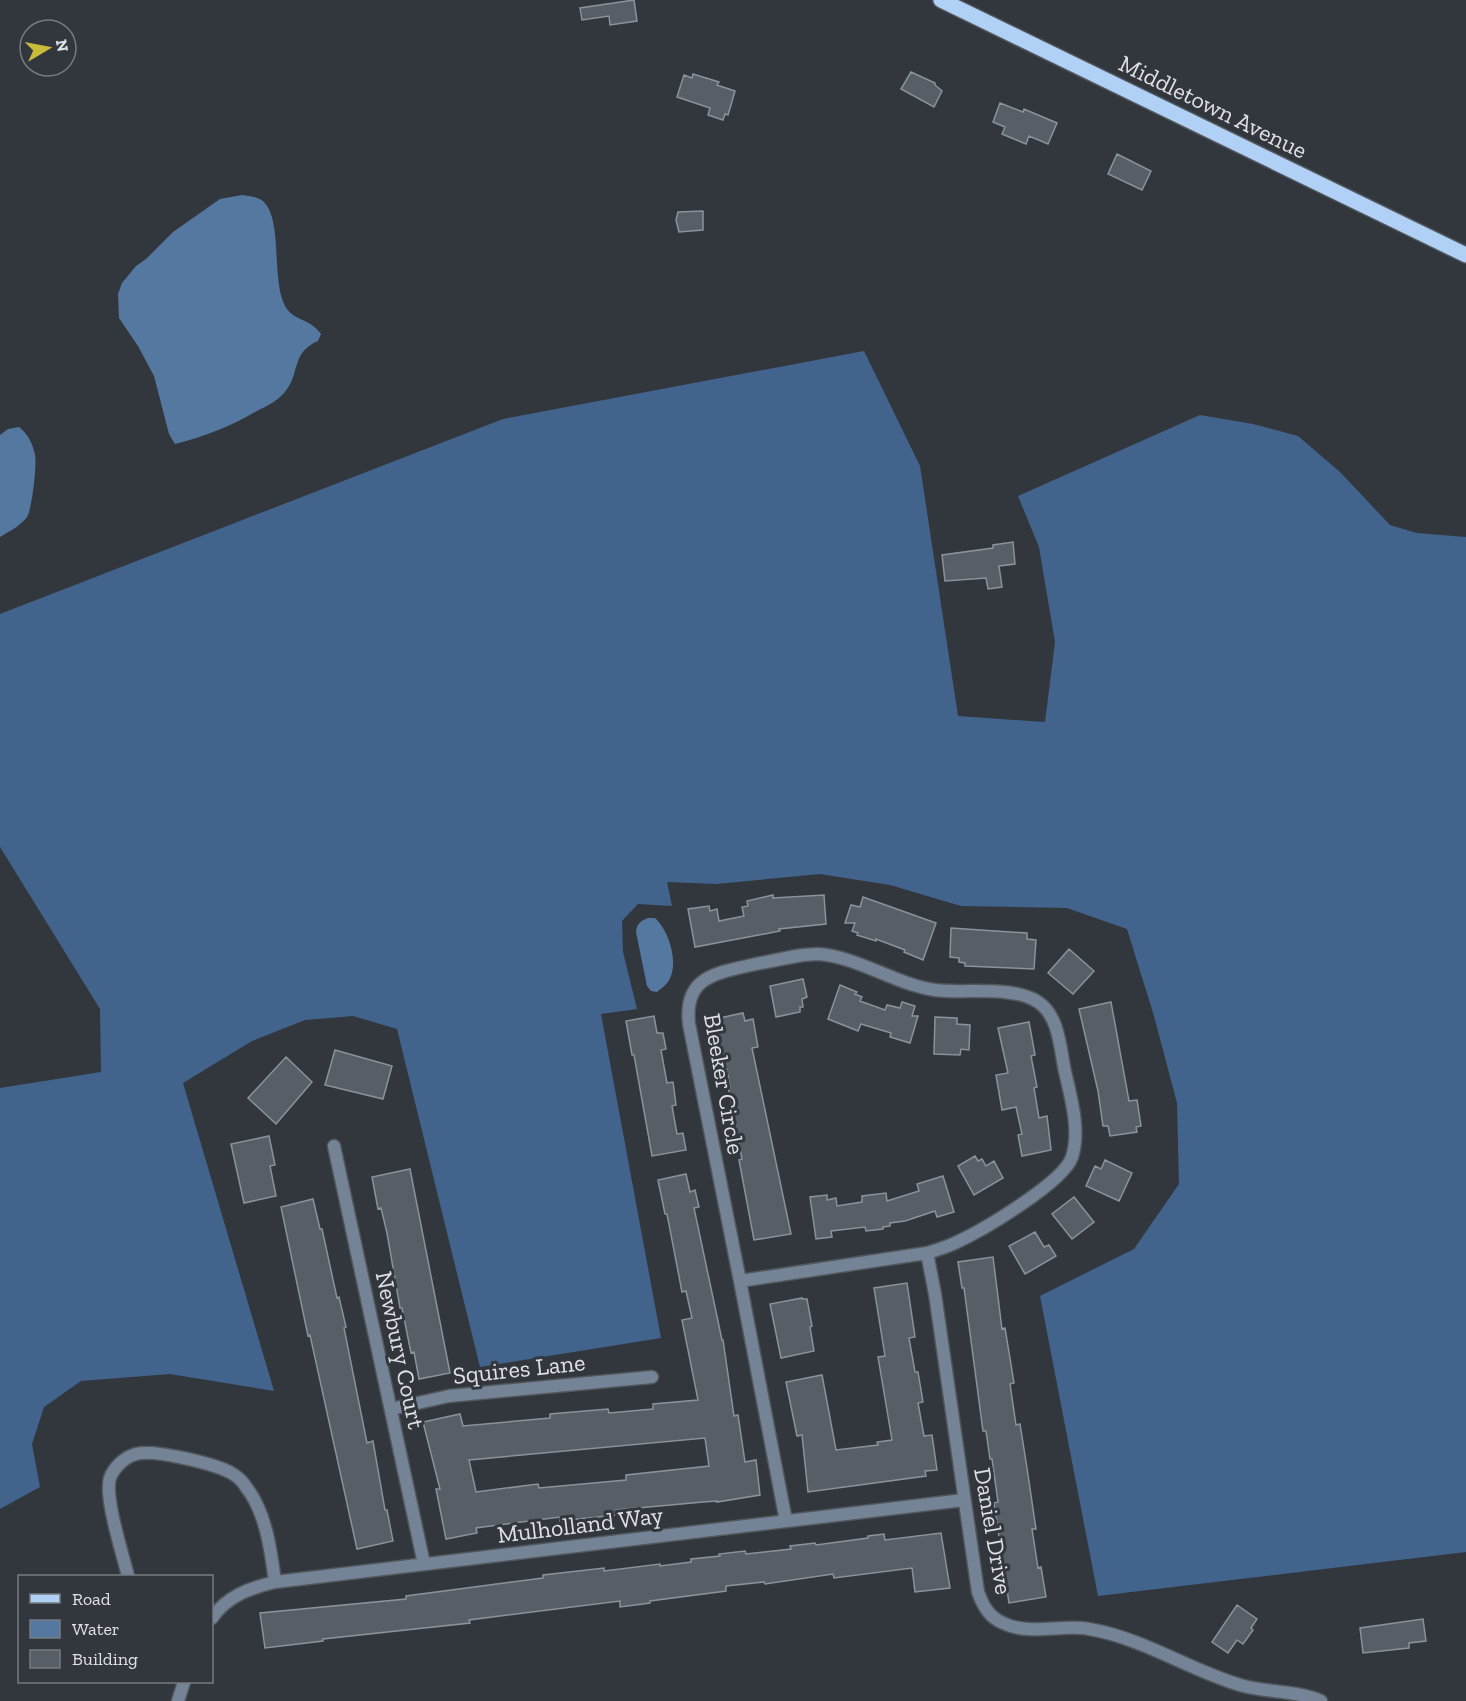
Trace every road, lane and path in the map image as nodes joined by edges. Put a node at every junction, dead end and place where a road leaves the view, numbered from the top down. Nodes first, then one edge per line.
1 (941, 0) edge
2 (1466, 255) edge
3 (334, 1146) dead end
4 (927, 1253) junction
5 (740, 1281) junction
6 (652, 1377) dead end
7 (391, 1409) junction
8 (964, 1500) junction
9 (786, 1521) junction
10 (424, 1564) junction
11 (128, 1575) edge
12 (275, 1582) junction
13 (213, 1617) edge
14 (184, 1683) edge
15 (178, 1701) edge
16 (1321, 1701) edge

1 - 2 main road, Middletown Avenue
3 - 7 street, Newbury Court
4 - 5 street, Bleeker Circle
4 - 5 street, Bleeker Circle
4 - 8 street, Daniel Drive
5 - 9 street, Bleeker Circle
6 - 7 street, Squires Lane
7 - 10 street, Newbury Court
8 - 9 street, Mulholland Way
8 - 16 street, Daniel Drive
9 - 10 street, Mulholland Way
10 - 12 street, Mulholland Way
11 - 12 street
12 - 13 street, Mulholland Way
14 - 15 street

